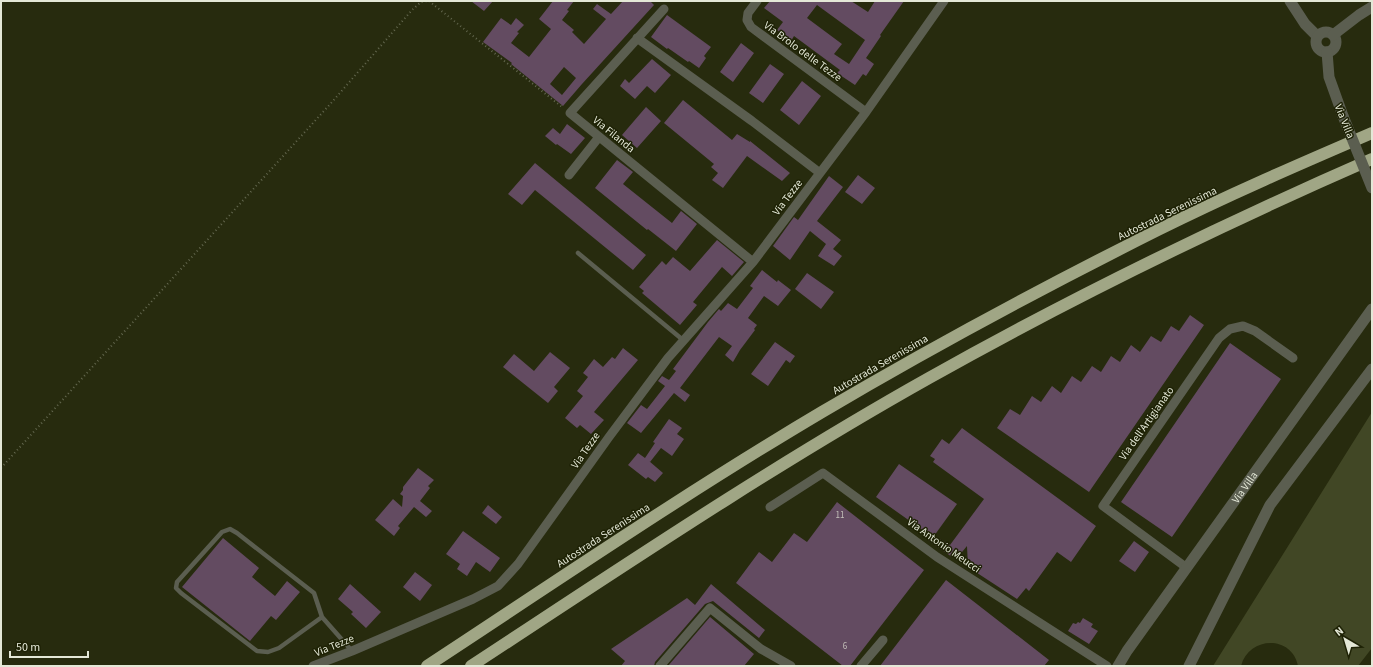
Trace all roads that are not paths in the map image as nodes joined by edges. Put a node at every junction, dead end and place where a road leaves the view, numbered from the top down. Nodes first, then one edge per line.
1 (757, 1) edge
2 (944, 1) edge
3 (1290, 1) edge
4 (1372, 7) edge
5 (664, 9) dead end
6 (1333, 35) junction
7 (1317, 36) junction
8 (637, 38) junction
9 (1327, 52) junction
10 (866, 112) junction
11 (1372, 133) edge
12 (600, 137) junction
13 (1372, 159) edge
14 (820, 173) junction
15 (569, 175) dead end
16 (1372, 188) edge
17 (578, 254) dead end
18 (753, 262) junction
19 (1372, 309) edge
20 (683, 340) junction
21 (1293, 358) dead end
22 (1372, 369) edge
23 (770, 507) dead end
24 (1187, 568) junction
25 (322, 617) junction
26 (883, 640) dead end
27 (352, 651) junction
28 (314, 666) edge
29 (427, 666) edge
30 (472, 666) edge
31 (660, 666) edge
32 (792, 666) edge
33 (861, 666) edge
34 (1107, 666) edge
35 (1118, 666) edge
36 (1189, 666) edge

1 - 10 street, Via Brolo delle Tezze
2 - 10 street, Via Tezze
3 - 7 street
4 - 6 street
5 - 8 street
6 - 7 street
6 - 9 street
7 - 9 street
8 - 12 street, Via Filanda
8 - 14 street
9 - 16 street, Via Villa, bridge
10 - 14 street, Via Tezze
11 - 29 highway, Autostrada Serenissima
12 - 15 street
12 - 18 street, Via Filanda
13 - 30 highway
14 - 18 street, Via Tezze
17 - 20 lane
18 - 20 street, Via Tezze
19 - 24 street, Via Villa
20 - 27 street, Via Tezze
21 - 24 street, Via dell'Artigianato
22 - 36 street
23 - 34 street, Via Antonio Meucci
24 - 35 street, Via Villa
25 - 25 lane
25 - 27 lane
26 - 33 street
27 - 28 street, Via Tezze
31 - 32 street

